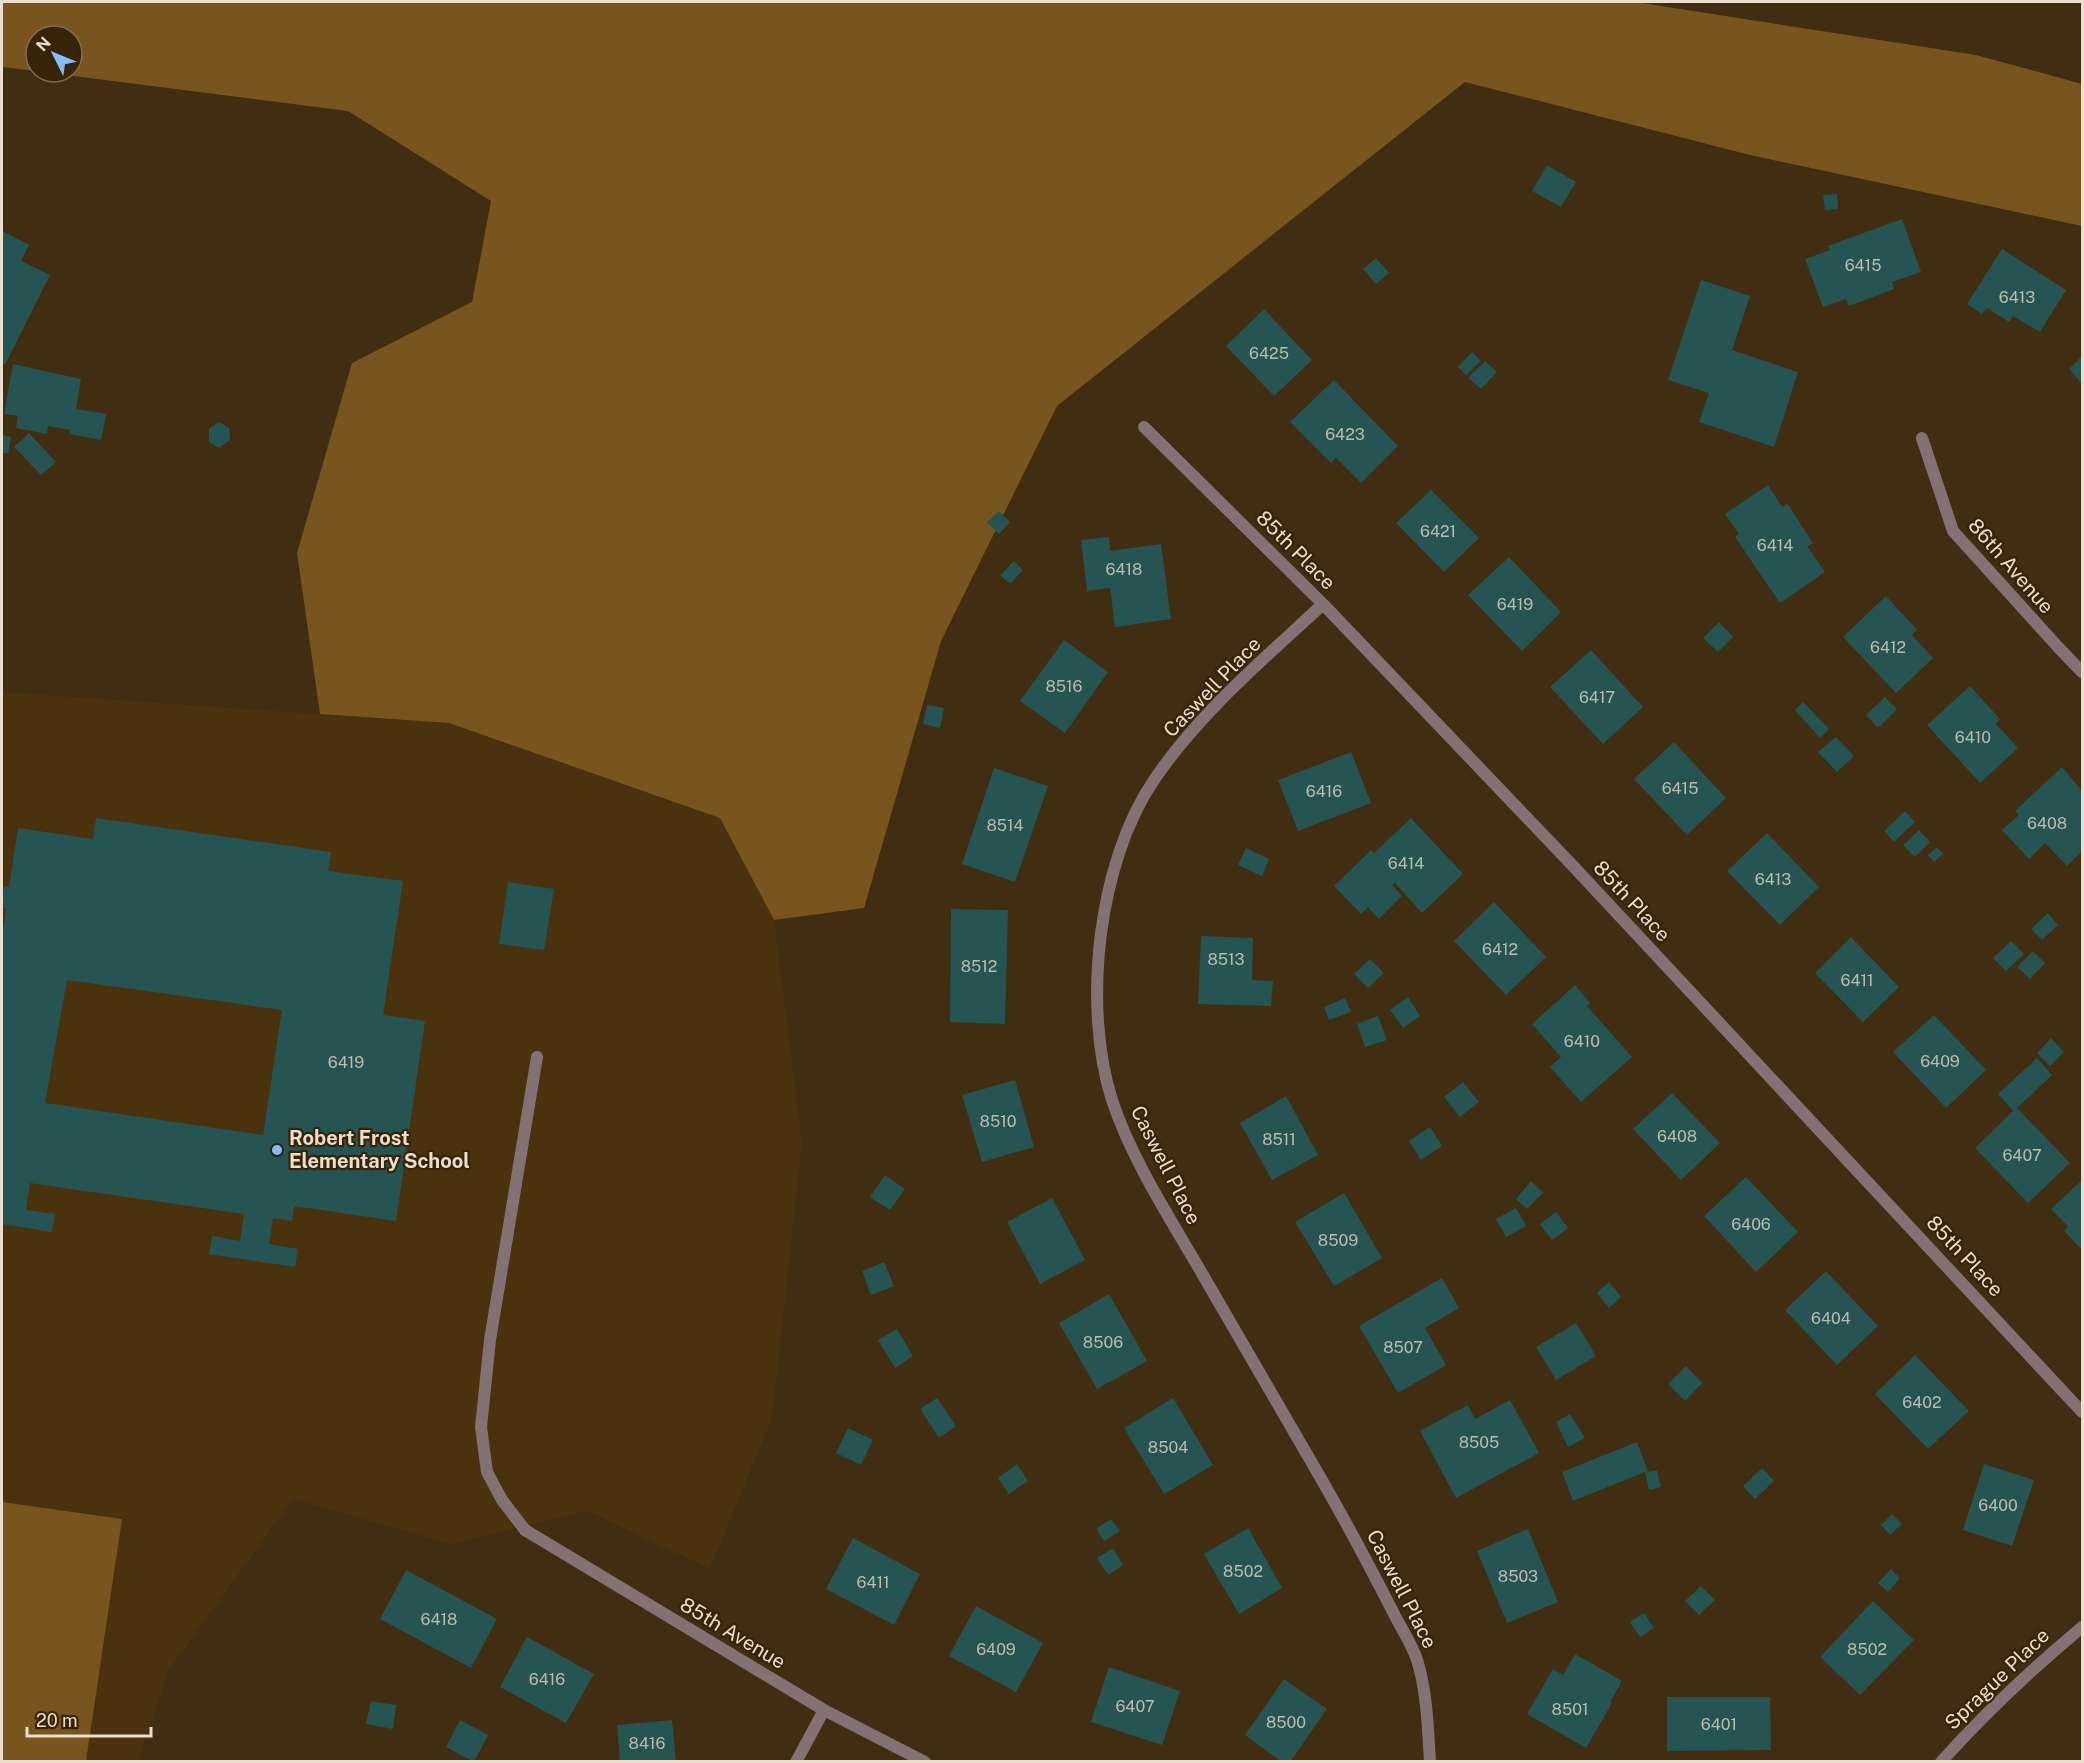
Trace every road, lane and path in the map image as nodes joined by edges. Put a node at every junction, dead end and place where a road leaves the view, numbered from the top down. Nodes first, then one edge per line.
1 (1144, 427) dead end
2 (1922, 438) dead end
3 (1323, 604) junction
4 (2082, 672) edge
5 (537, 1056) dead end
6 (2082, 1412) edge
7 (2082, 1627) edge
8 (824, 1710) junction
9 (796, 1761) edge
10 (925, 1761) edge
11 (1430, 1761) edge
12 (1941, 1761) edge

1 - 3 street, 85th Place
2 - 4 street, 86th Avenue
3 - 6 street, 85th Place
3 - 11 street, Caswell Place
5 - 8 street, 85th Avenue
7 - 12 street, Sprague Place
8 - 9 street
8 - 10 street, 85th Avenue

